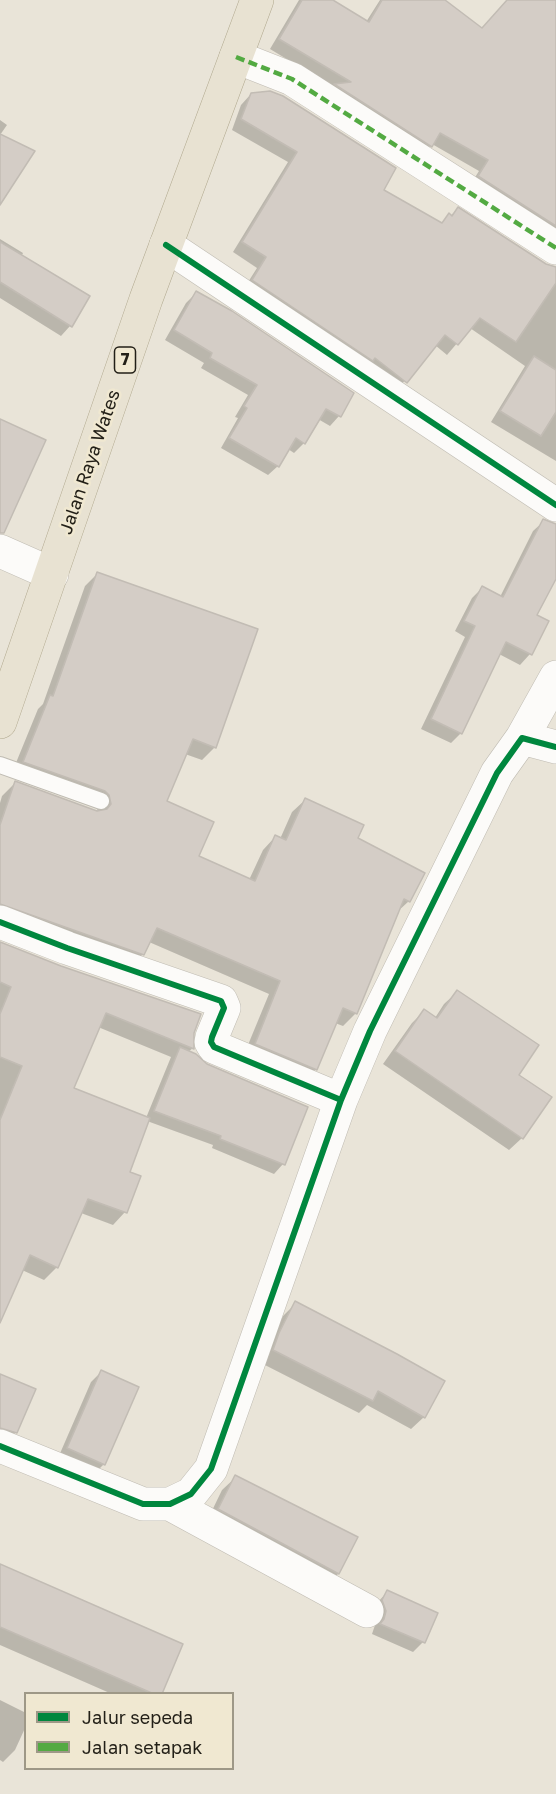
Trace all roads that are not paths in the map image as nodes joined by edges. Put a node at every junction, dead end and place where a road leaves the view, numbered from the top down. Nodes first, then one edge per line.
1 (257, 0) edge
2 (236, 57) junction
3 (166, 245) junction
4 (556, 248) edge
5 (556, 505) edge
6 (0, 551) edge
7 (51, 574) junction
8 (556, 677) edge
9 (0, 722) edge
10 (522, 738) junction
11 (556, 747) edge
12 (0, 765) edge
13 (100, 801) dead end
14 (0, 922) edge
15 (341, 1100) junction
16 (0, 1446) edge
17 (170, 1504) junction
18 (368, 1611) dead end

1 - 2 highway, Jalan Raya Wates / 7
2 - 3 highway, Jalan Raya Wates / 7
2 - 4 street
3 - 5 street
3 - 7 highway, Jalan Raya Wates / 7
6 - 7 street
7 - 9 highway, Jalan Raya Wates / 7
8 - 10 street
10 - 11 street
10 - 15 street
12 - 13 lane
14 - 15 street
15 - 17 street
16 - 17 street
17 - 18 street

